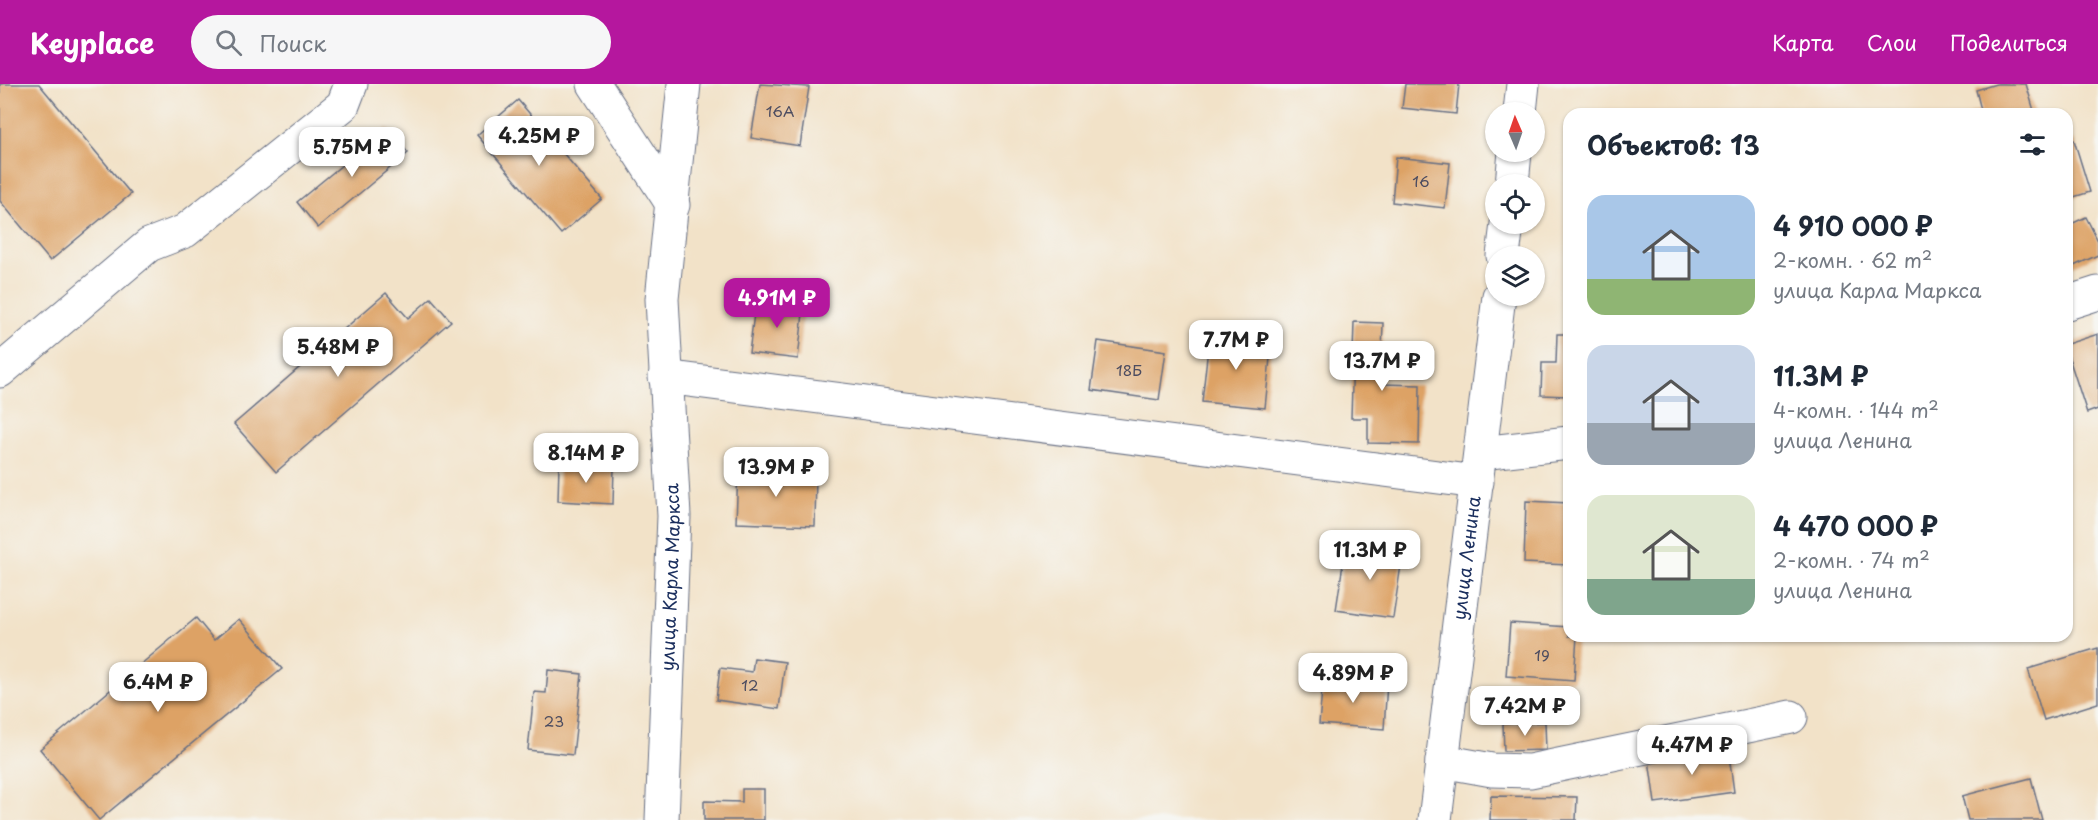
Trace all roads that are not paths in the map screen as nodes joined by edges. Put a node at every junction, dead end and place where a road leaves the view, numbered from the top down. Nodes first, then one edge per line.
1 (351, 84) edge
2 (594, 84) edge
3 (684, 84) edge
4 (1523, 84) edge
5 (1521, 102) edge
6 (673, 205) junction
7 (2098, 293) edge
8 (2073, 301) edge
9 (1498, 306) edge
10 (0, 371) edge
11 (665, 377) junction
12 (1563, 445) edge
13 (1479, 467) junction
14 (1791, 717) dead end
15 (1442, 762) junction
16 (662, 820) edge
17 (1435, 820) edge

1 - 10 street
2 - 6 street
3 - 6 street, улица Карла Маркса
4 - 5 street
6 - 11 street, улица Карла Маркса
7 - 8 street
9 - 13 street, улица Ленина
11 - 13 street
11 - 16 street, улица Карла Маркса
12 - 13 street
13 - 15 street, улица Ленина
14 - 15 street
15 - 17 street, улица Ленина

